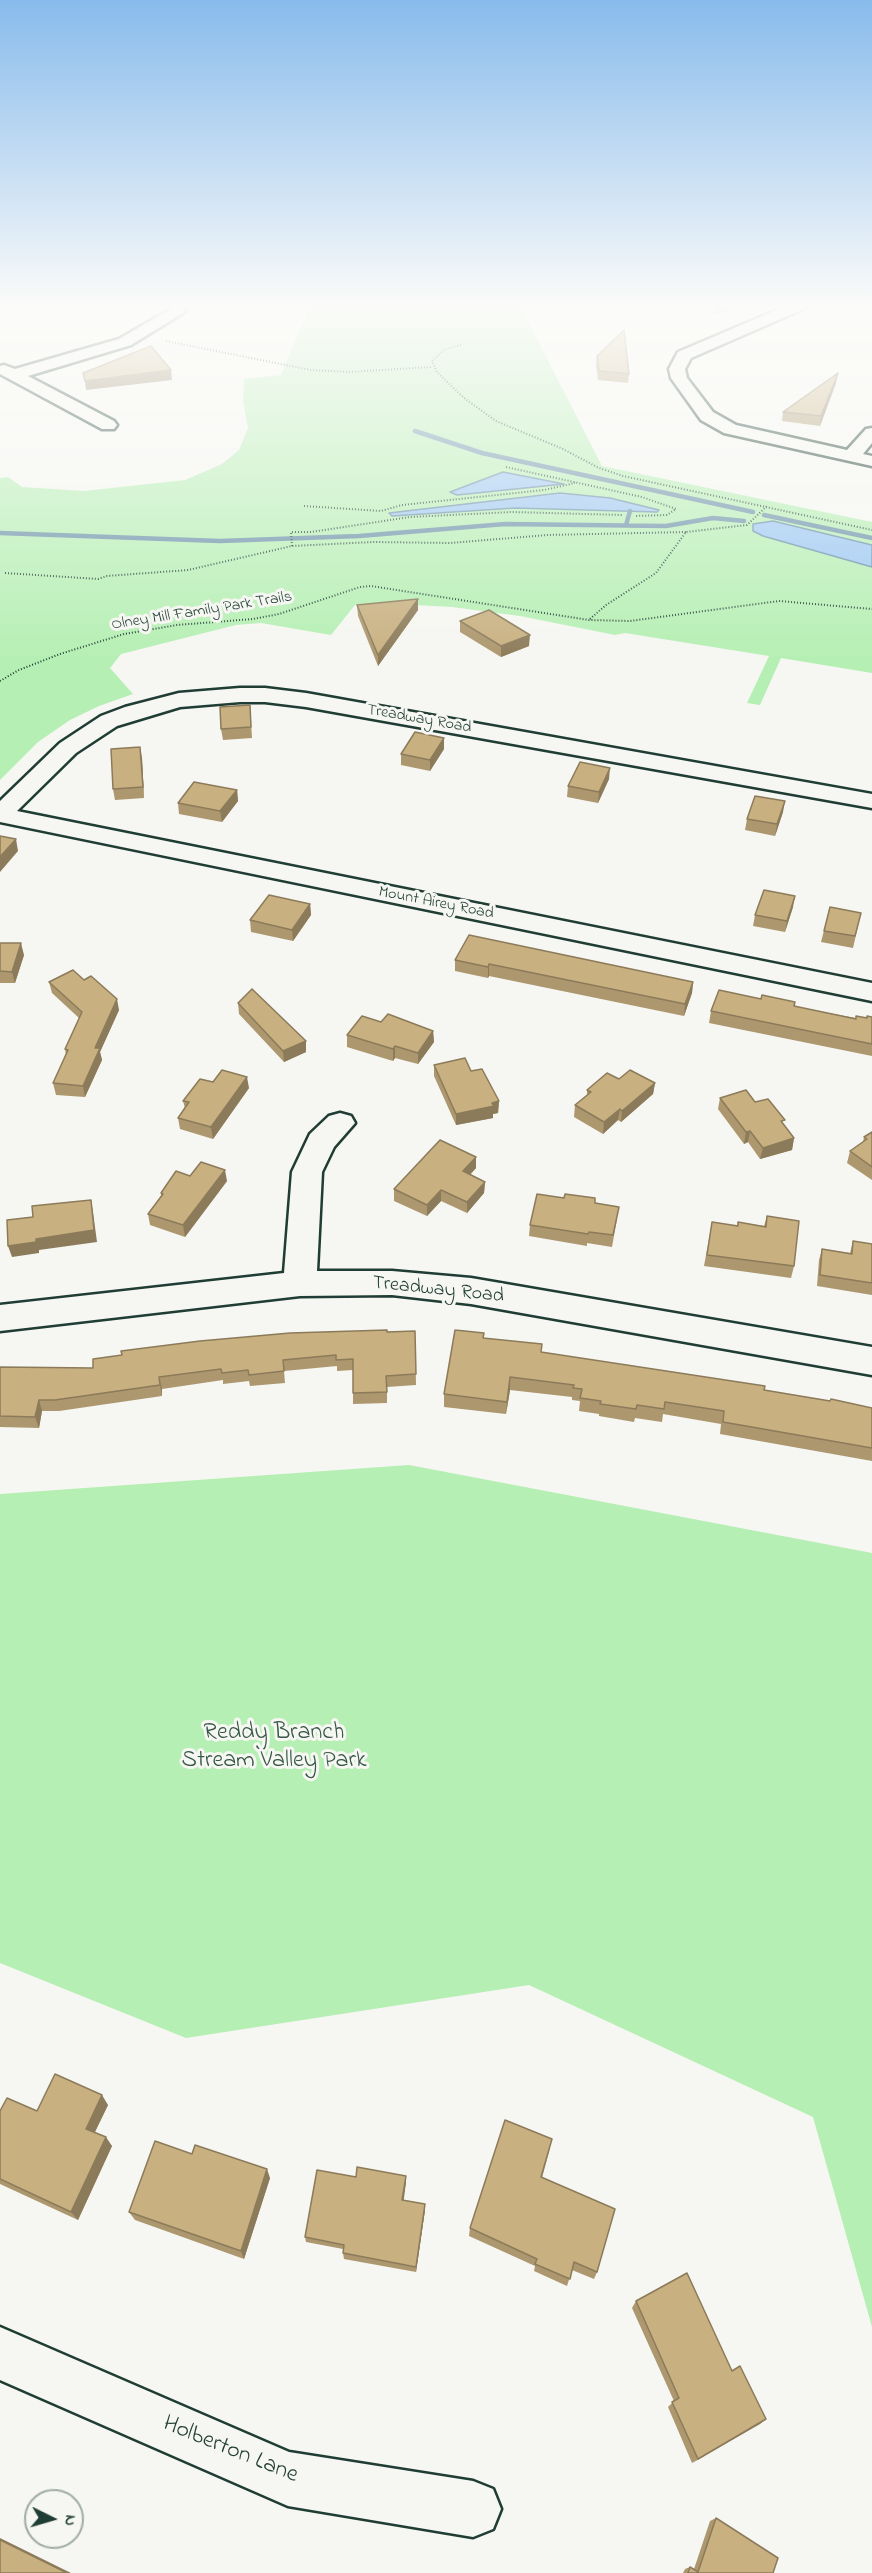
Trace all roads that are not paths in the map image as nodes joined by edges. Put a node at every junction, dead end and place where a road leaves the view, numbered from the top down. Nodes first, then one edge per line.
1 (721, 424) edge
2 (872, 433) edge
3 (850, 457) junction
4 (872, 461) edge
5 (872, 801) edge
6 (0, 815) edge
7 (872, 992) edge
8 (340, 1123) dead end
9 (300, 1284) junction
10 (0, 1318) edge
11 (872, 1361) edge
12 (0, 2353) edge
13 (472, 2509) dead end

1 - 3 street
2 - 3 street
3 - 4 street
5 - 6 street, Treadway Road
6 - 7 street, Mount Airey Road
8 - 9 street
9 - 10 street, Treadway Road
9 - 11 street, Treadway Road
12 - 13 street, Holberton Lane

